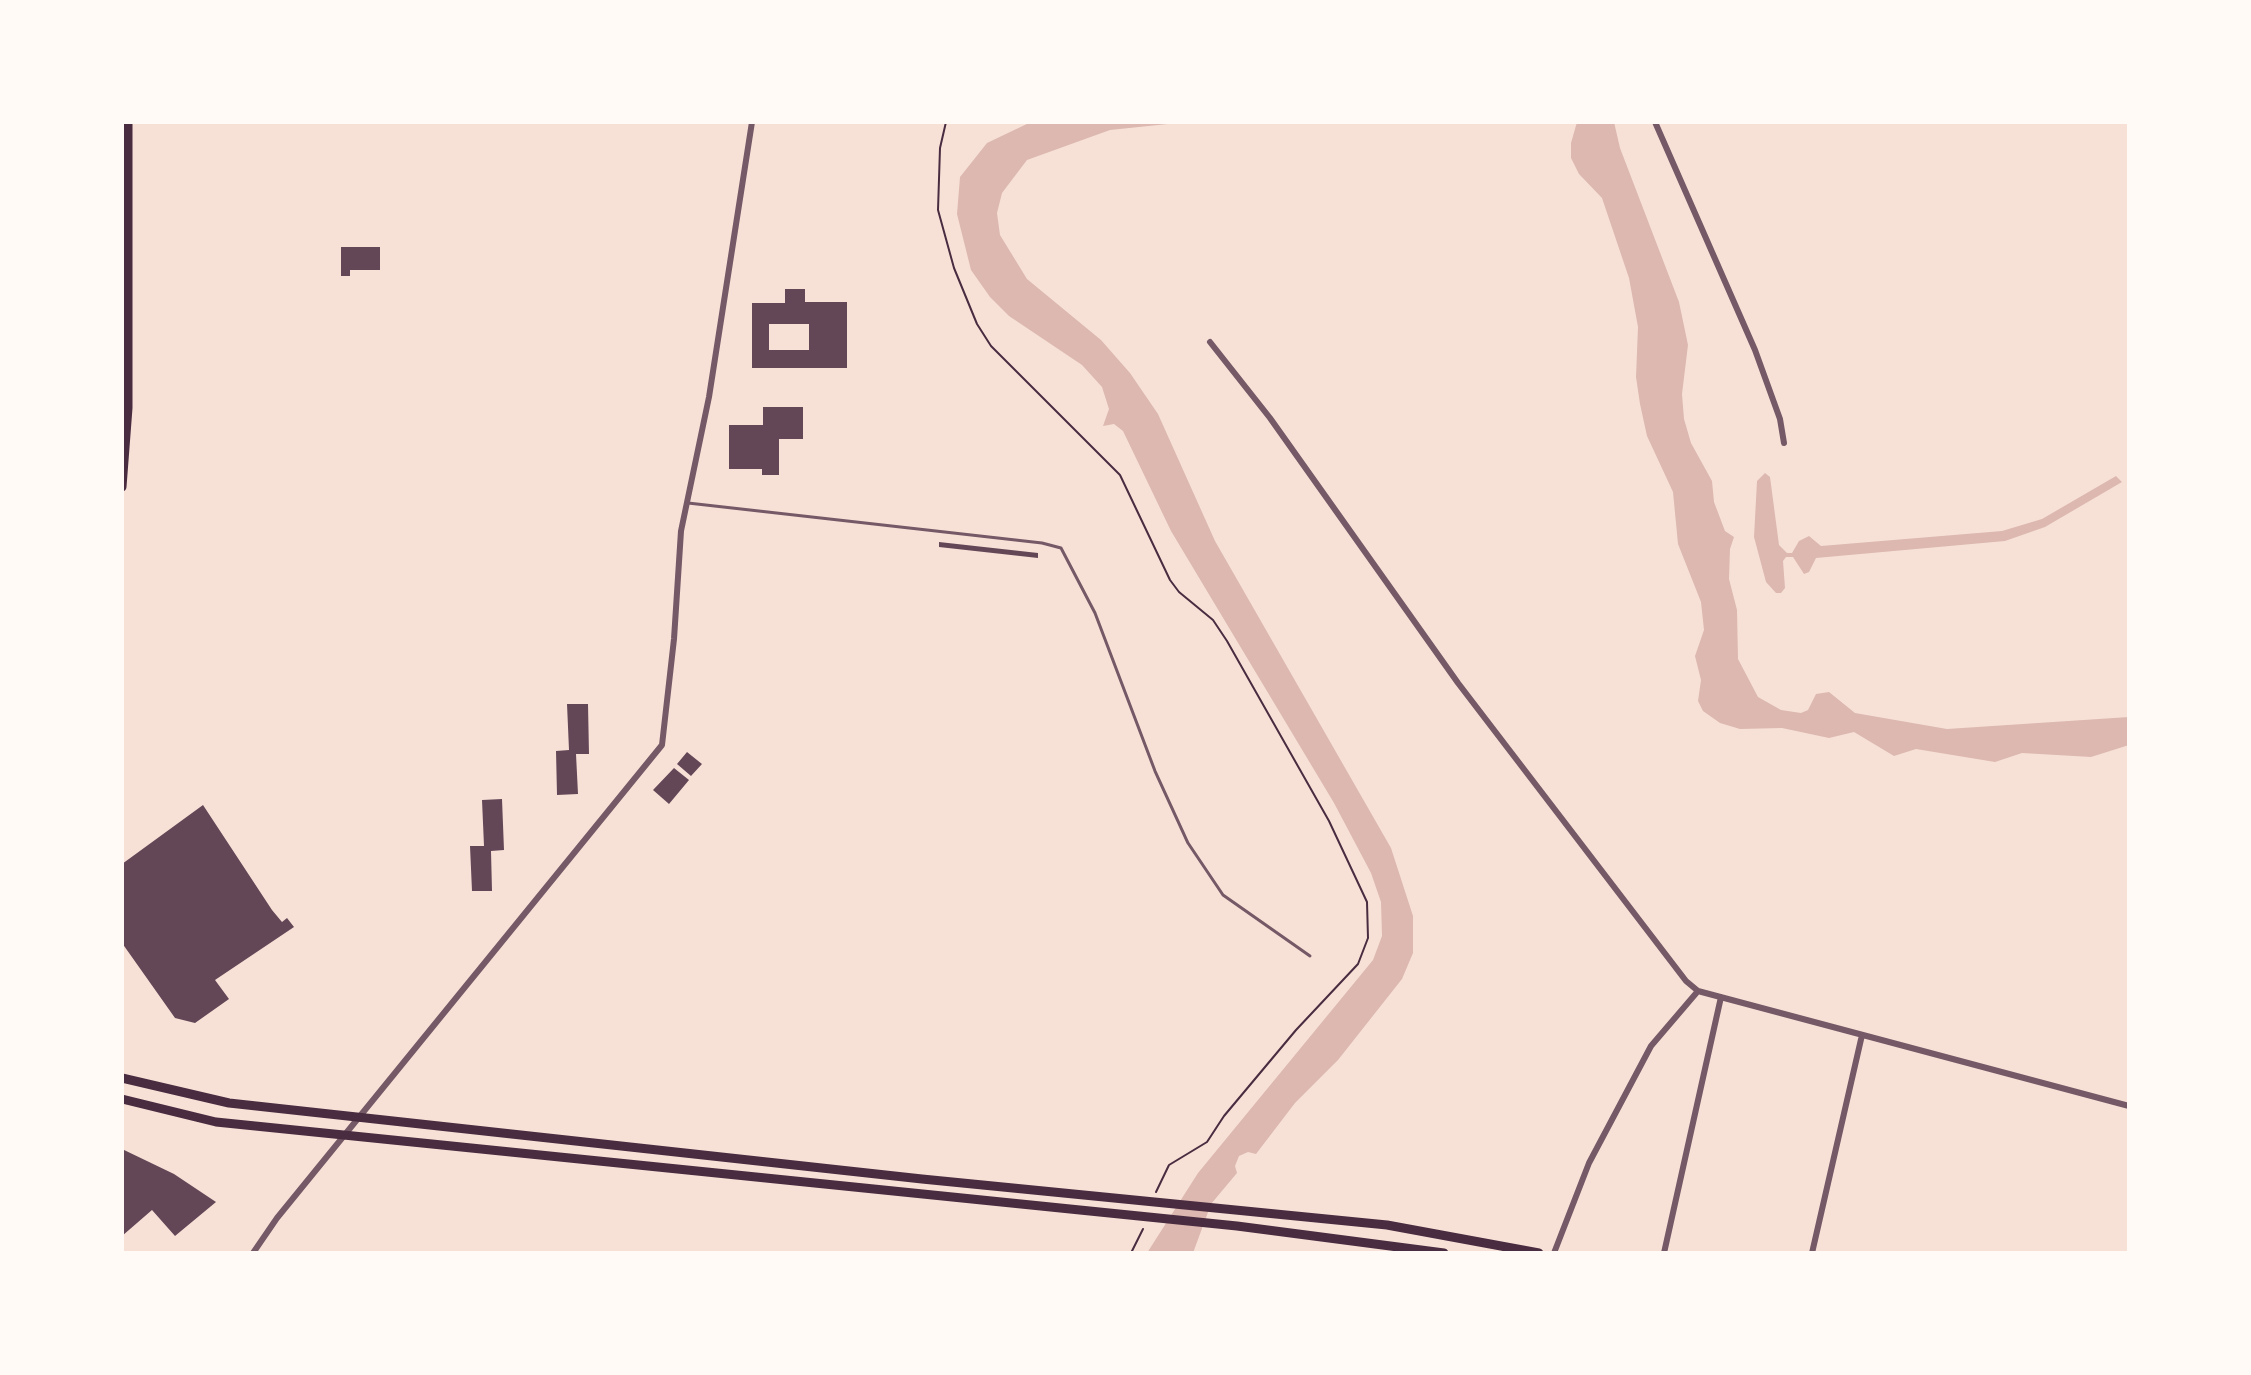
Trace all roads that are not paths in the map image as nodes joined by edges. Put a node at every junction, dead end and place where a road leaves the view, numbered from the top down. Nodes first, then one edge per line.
1 (128, 122) edge
2 (752, 122) edge
3 (1655, 122) edge
4 (1210, 342) dead end
5 (1784, 443) dead end
6 (122, 487) edge
7 (688, 503) junction
8 (1310, 956) dead end
9 (1698, 991) junction
10 (1721, 997) junction
11 (1862, 1035) junction
12 (122, 1078) edge
13 (122, 1099) edge
14 (2129, 1106) edge
15 (361, 1117) junction
16 (484, 1131) junction
17 (346, 1136) junction
18 (481, 1150) junction
19 (922, 1179) junction
20 (920, 1194) junction
21 (253, 1253) edge
22 (1444, 1253) edge
23 (1539, 1253) edge
24 (1554, 1253) edge
25 (1664, 1253) edge
26 (1812, 1253) edge

1 - 6 main road
2 - 7 street
3 - 5 street
4 - 9 street
7 - 8 lane
7 - 15 street
9 - 10 street
9 - 24 street
10 - 11 street
10 - 25 street
11 - 14 street
11 - 26 street
12 - 15 main road
13 - 17 main road
15 - 16 main road
15 - 17 street
16 - 18 street
16 - 19 main road
17 - 18 main road
17 - 21 street
18 - 20 main road
19 - 20 street
19 - 23 main road
20 - 22 main road

